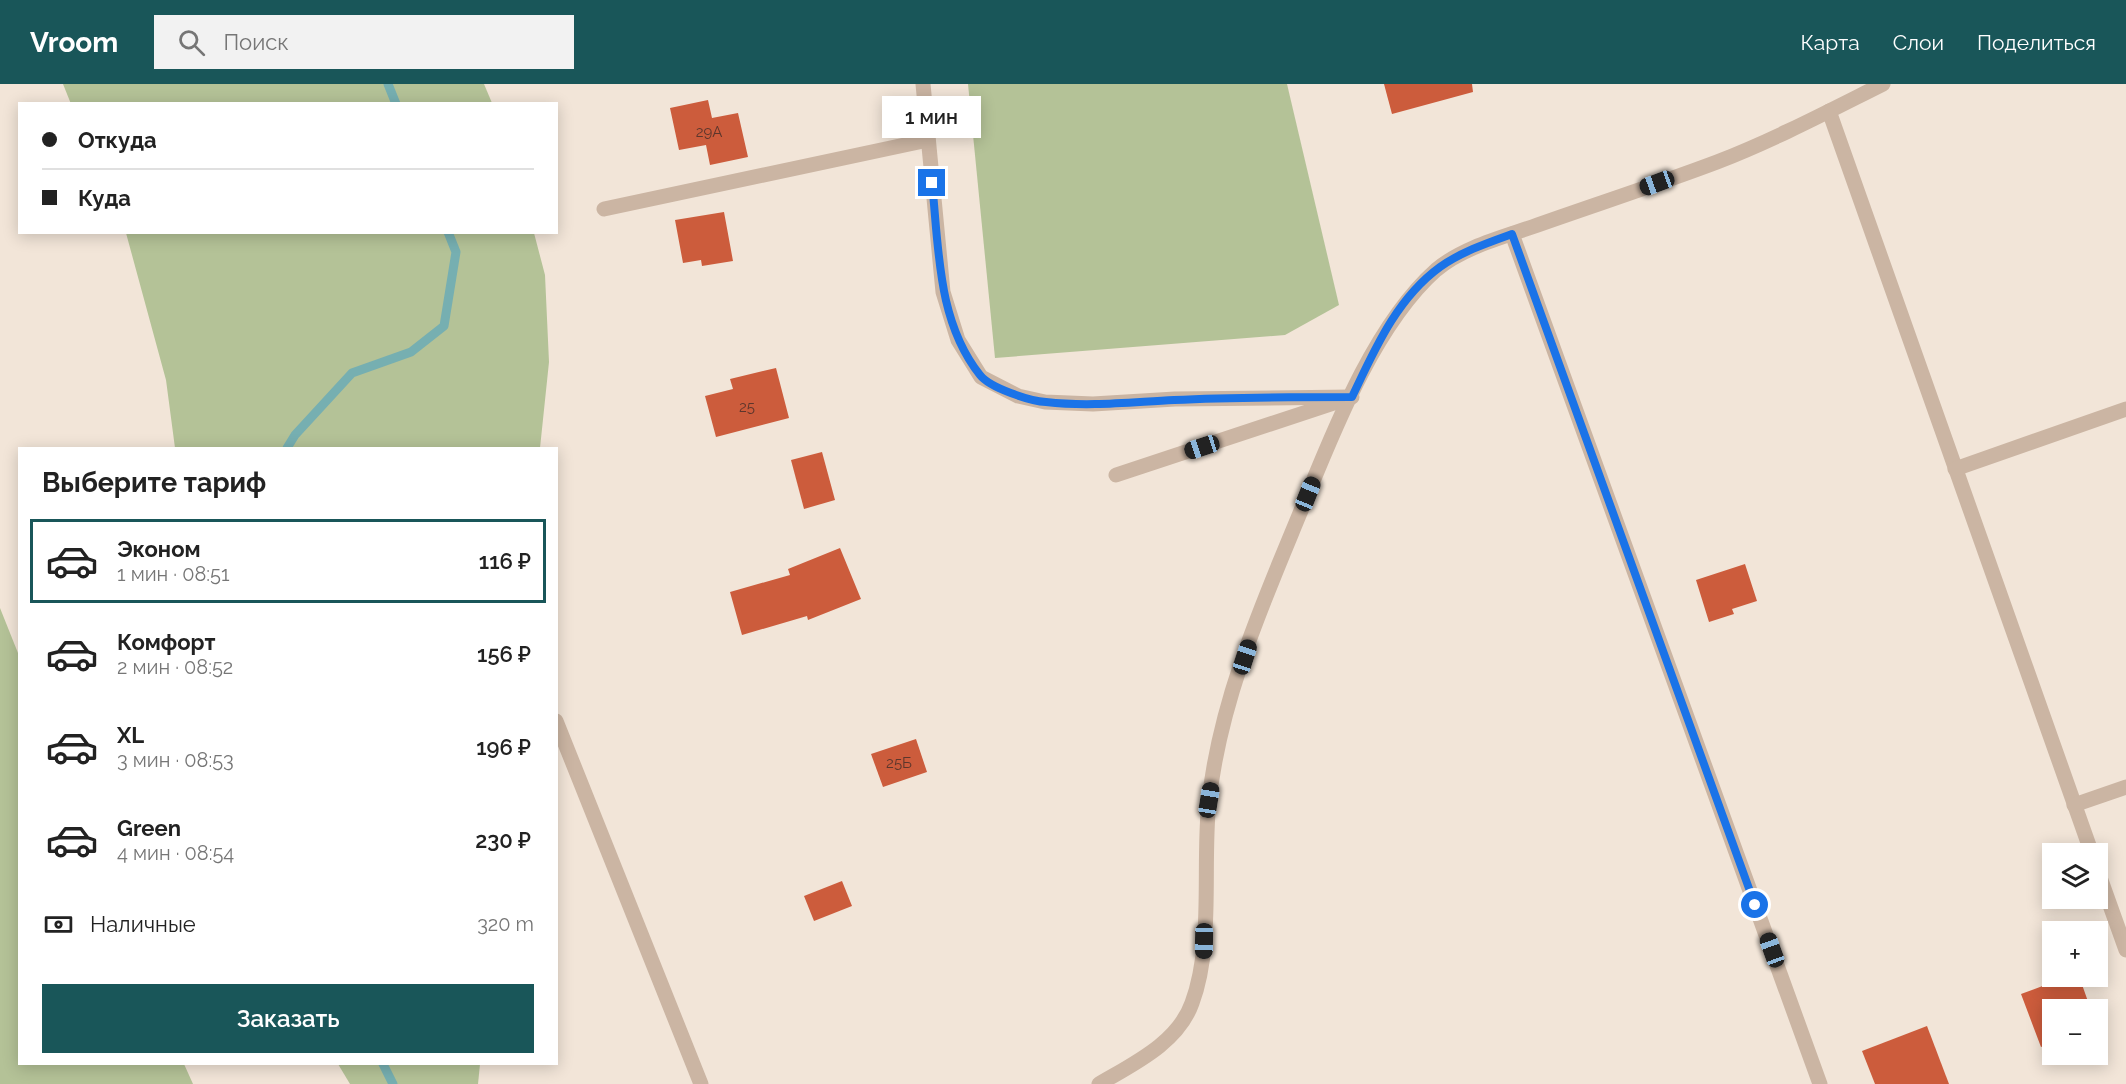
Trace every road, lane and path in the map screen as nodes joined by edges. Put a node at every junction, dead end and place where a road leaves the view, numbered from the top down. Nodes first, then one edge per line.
1 (923, 84) edge
2 (1883, 84) edge
3 (1829, 111) junction
4 (928, 140) junction
5 (604, 209) dead end
6 (1512, 234) junction
7 (1352, 397) junction
8 (2126, 409) edge
9 (1955, 469) junction
10 (1116, 475) dead end
11 (558, 726) edge
12 (2126, 787) edge
13 (2074, 805) junction
14 (2088, 843) edge
15 (2108, 900) edge
16 (2126, 950) edge
17 (701, 1084) edge
18 (1099, 1084) edge
19 (1820, 1084) edge

1 - 4 street
2 - 3 street
3 - 6 street
3 - 9 street
4 - 5 street
4 - 7 street
6 - 7 street
6 - 19 street
7 - 10 street
7 - 18 street
8 - 9 street
9 - 13 street
11 - 17 street
12 - 13 street
13 - 14 street
15 - 16 street

